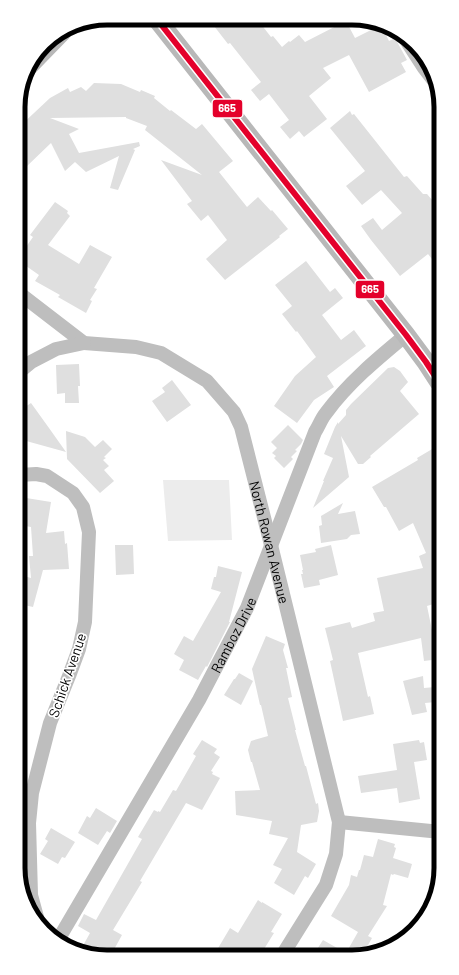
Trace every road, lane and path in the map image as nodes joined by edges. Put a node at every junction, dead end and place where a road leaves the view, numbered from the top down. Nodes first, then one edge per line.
1 (162, 25) edge
2 (417, 57) edge
3 (424, 68) edge
4 (25, 298) edge
5 (406, 335) junction
6 (84, 343) junction
7 (25, 367) edge
8 (434, 374) edge
9 (25, 475) edge
10 (271, 545) junction
11 (339, 822) junction
12 (434, 831) edge
13 (34, 905) edge
14 (61, 935) edge
15 (285, 950) edge

1 - 5 street
2 - 3 street
4 - 6 street
5 - 8 street
5 - 10 street, Ramboz Drive
6 - 7 street, North Rowan Avenue
6 - 10 street, North Rowan Avenue
9 - 13 street, Schick Avenue
10 - 11 street, North Rowan Avenue
10 - 14 street, Ramboz Drive
11 - 12 street
11 - 15 street, North Rowan Avenue

